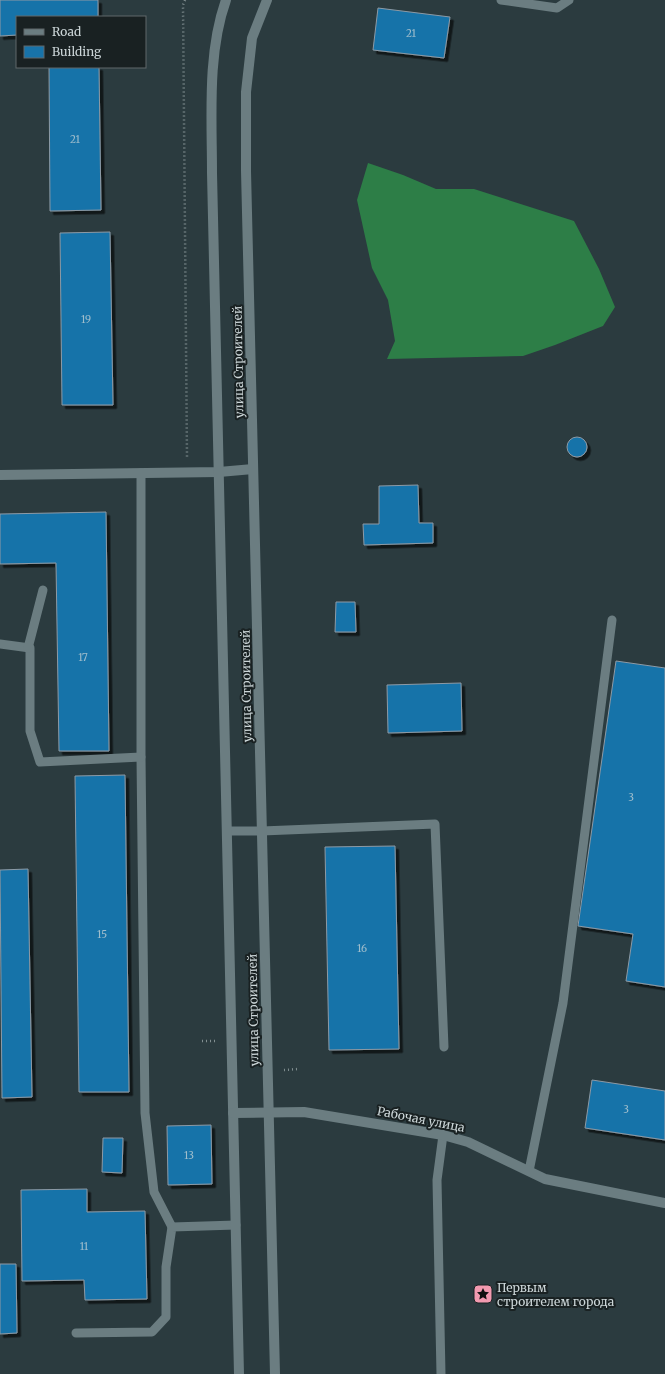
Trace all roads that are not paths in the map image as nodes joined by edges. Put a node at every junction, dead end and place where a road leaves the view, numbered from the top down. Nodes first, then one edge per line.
1 (226, 0) edge
2 (267, 0) edge
3 (501, 0) edge
4 (569, 0) edge
5 (253, 469) junction
6 (219, 472) junction
7 (141, 473) junction
8 (0, 474) edge
9 (43, 590) dead end
10 (612, 620) dead end
11 (0, 644) edge
12 (28, 648) junction
13 (141, 757) junction
14 (227, 831) junction
15 (262, 831) junction
16 (444, 1047) dead end
17 (233, 1113) junction
18 (268, 1113) junction
19 (443, 1135) junction
20 (529, 1171) junction
21 (665, 1203) edge
22 (236, 1225) junction
23 (172, 1227) junction
24 (76, 1333) dead end
25 (239, 1374) edge
26 (274, 1374) edge
27 (441, 1374) edge

1 - 6 street, улица Строителей
2 - 5 street, улица Строителей
3 - 4 lane
5 - 6 street
5 - 15 street, улица Строителей
6 - 7 street
6 - 14 street, улица Строителей
7 - 8 street
7 - 13 lane
9 - 12 lane
10 - 20 lane
11 - 12 lane
12 - 13 lane
13 - 23 lane
14 - 15 lane
14 - 17 street, улица Строителей
15 - 16 lane
15 - 18 street, улица Строителей
17 - 18 street, Рабочая улица
17 - 22 street, улица Строителей
18 - 19 street, Рабочая улица
18 - 26 street, улица Строителей
19 - 20 street, Рабочая улица
19 - 27 lane
20 - 21 street, Рабочая улица
22 - 23 lane
22 - 25 street, улица Строителей
23 - 24 lane

